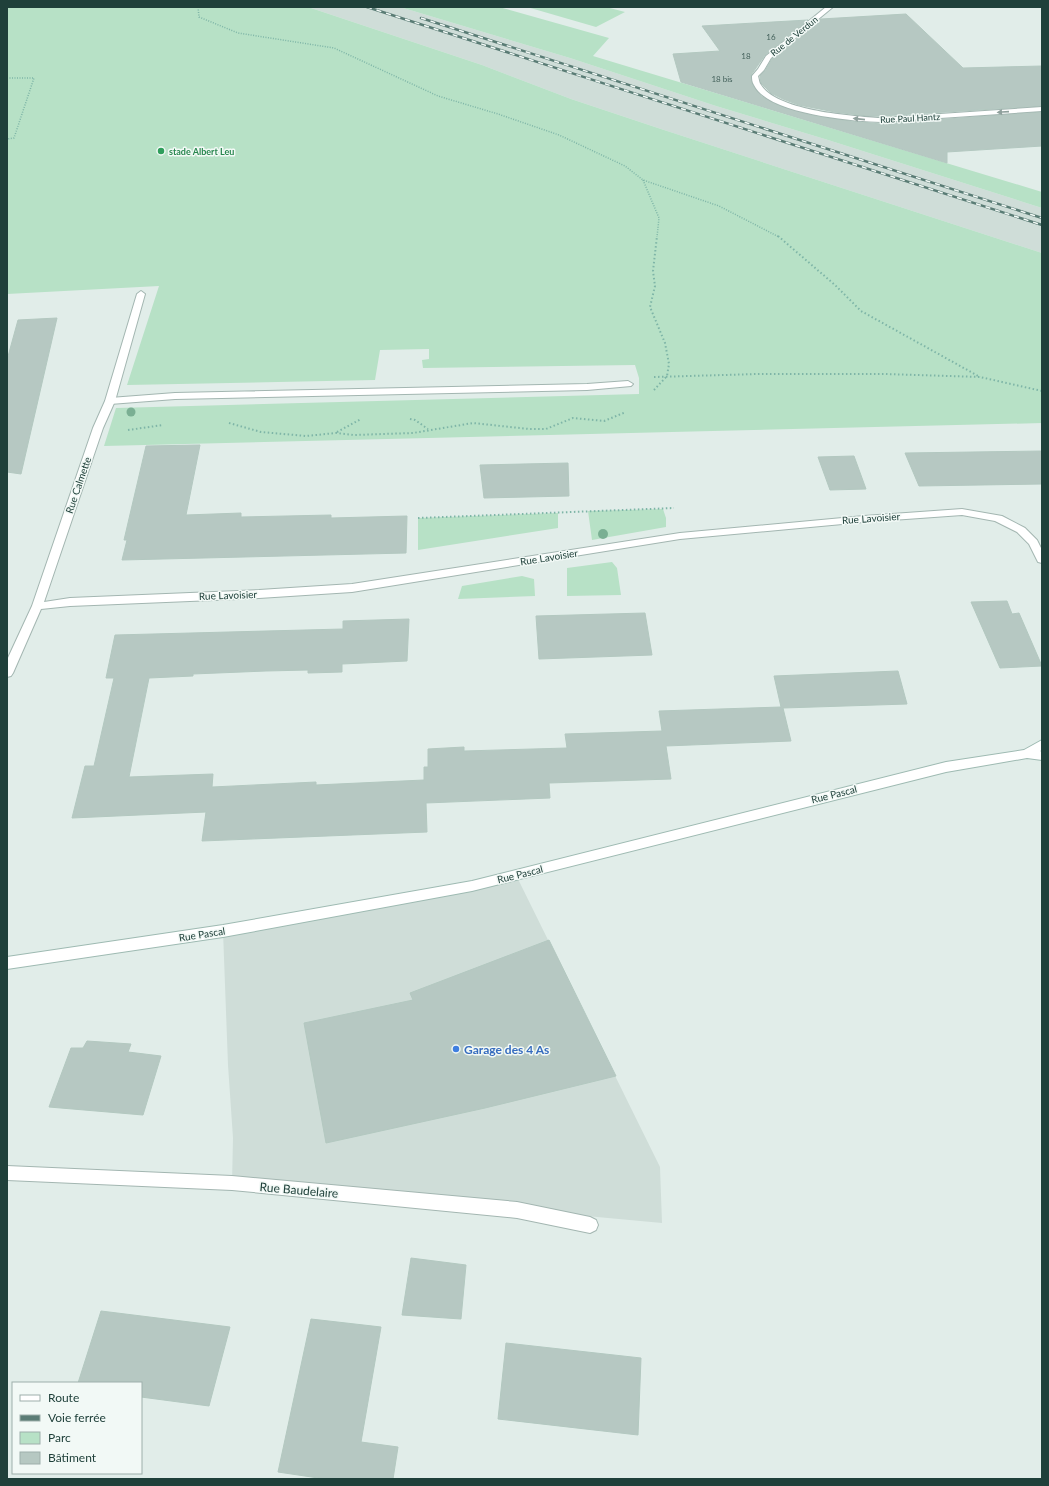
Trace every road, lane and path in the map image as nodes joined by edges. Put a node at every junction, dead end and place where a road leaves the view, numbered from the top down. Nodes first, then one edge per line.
1 (198, 7) edge
2 (830, 7) edge
3 (7, 78) edge
4 (780, 102) joint
5 (1042, 109) edge
6 (7, 139) edge
7 (141, 294) dead end
8 (667, 376) dead end
9 (980, 377) junction
10 (628, 384) dead end
11 (1042, 391) edge
12 (110, 401) junction
13 (404, 417) dead end
14 (362, 419) dead end
15 (429, 430) dead end
16 (336, 433) dead end
17 (675, 508) dead end
18 (418, 518) dead end
19 (1042, 560) edge
20 (37, 606) junction
21 (7, 673) edge
22 (1042, 744) edge
23 (1027, 754) junction
24 (1042, 756) edge
25 (7, 963) edge
26 (7, 1173) edge
27 (590, 1225) dead end

1 - 9 path
2 - 4 street, Rue de Verdun
3 - 6 path
5 -> 4 street, Rue Paul Hantz
7 - 12 street, Rue Calmette
8 - 9 path
9 - 11 path
10 - 12 street
12 - 20 street, Rue Calmette
13 - 15 path
14 - 16 path
17 - 18 path
19 - 20 street, Rue Lavoisier
20 - 21 street, Rue Calmette
22 - 23 street, Rue Pascal
23 - 24 street, Rue Pascal
23 - 25 street, Rue Pascal
26 - 27 street, Rue Baudelaire

